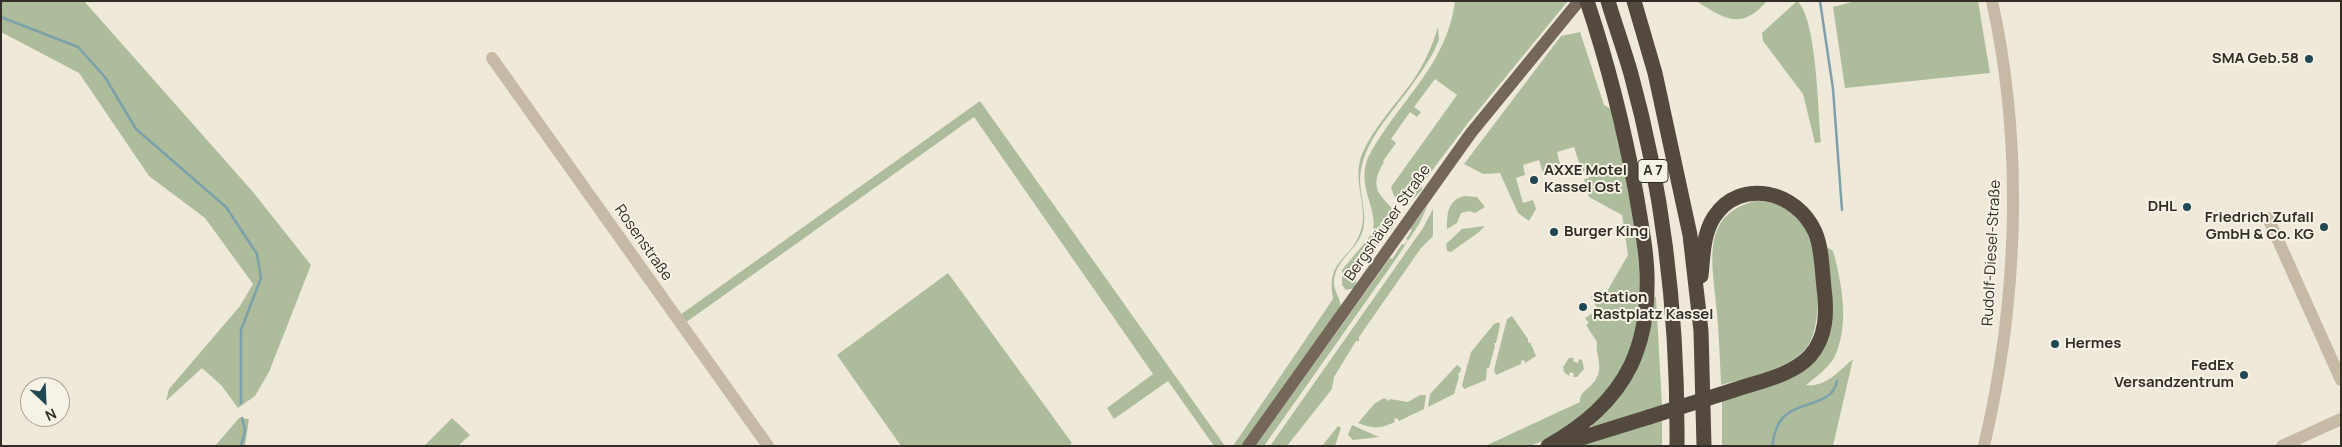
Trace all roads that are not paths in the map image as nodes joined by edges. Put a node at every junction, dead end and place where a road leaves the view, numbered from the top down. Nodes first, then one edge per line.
1 (1579, 1) edge
2 (1586, 1) edge
3 (1608, 1) edge
4 (1634, 1) edge
5 (1992, 1) edge
6 (492, 58) dead end
7 (2268, 218) dead end
8 (1698, 308) junction
9 (2341, 380) edge
10 (2341, 418) edge
11 (768, 446) edge
12 (1248, 446) edge
13 (1548, 446) edge
14 (1558, 446) edge
15 (1677, 446) edge
16 (1704, 446) edge
17 (1984, 446) edge
18 (2282, 446) edge

1 - 12 main road, Bergshäuser Straße
2 - 13 highway
3 - 15 highway, A 7
4 - 8 highway, A 7
5 - 17 street, Rudolf-Diesel-Straße
6 - 11 street, Rosenstraße
7 - 9 street
8 - 14 highway, bridge
8 - 16 highway, A 7
10 - 18 street

